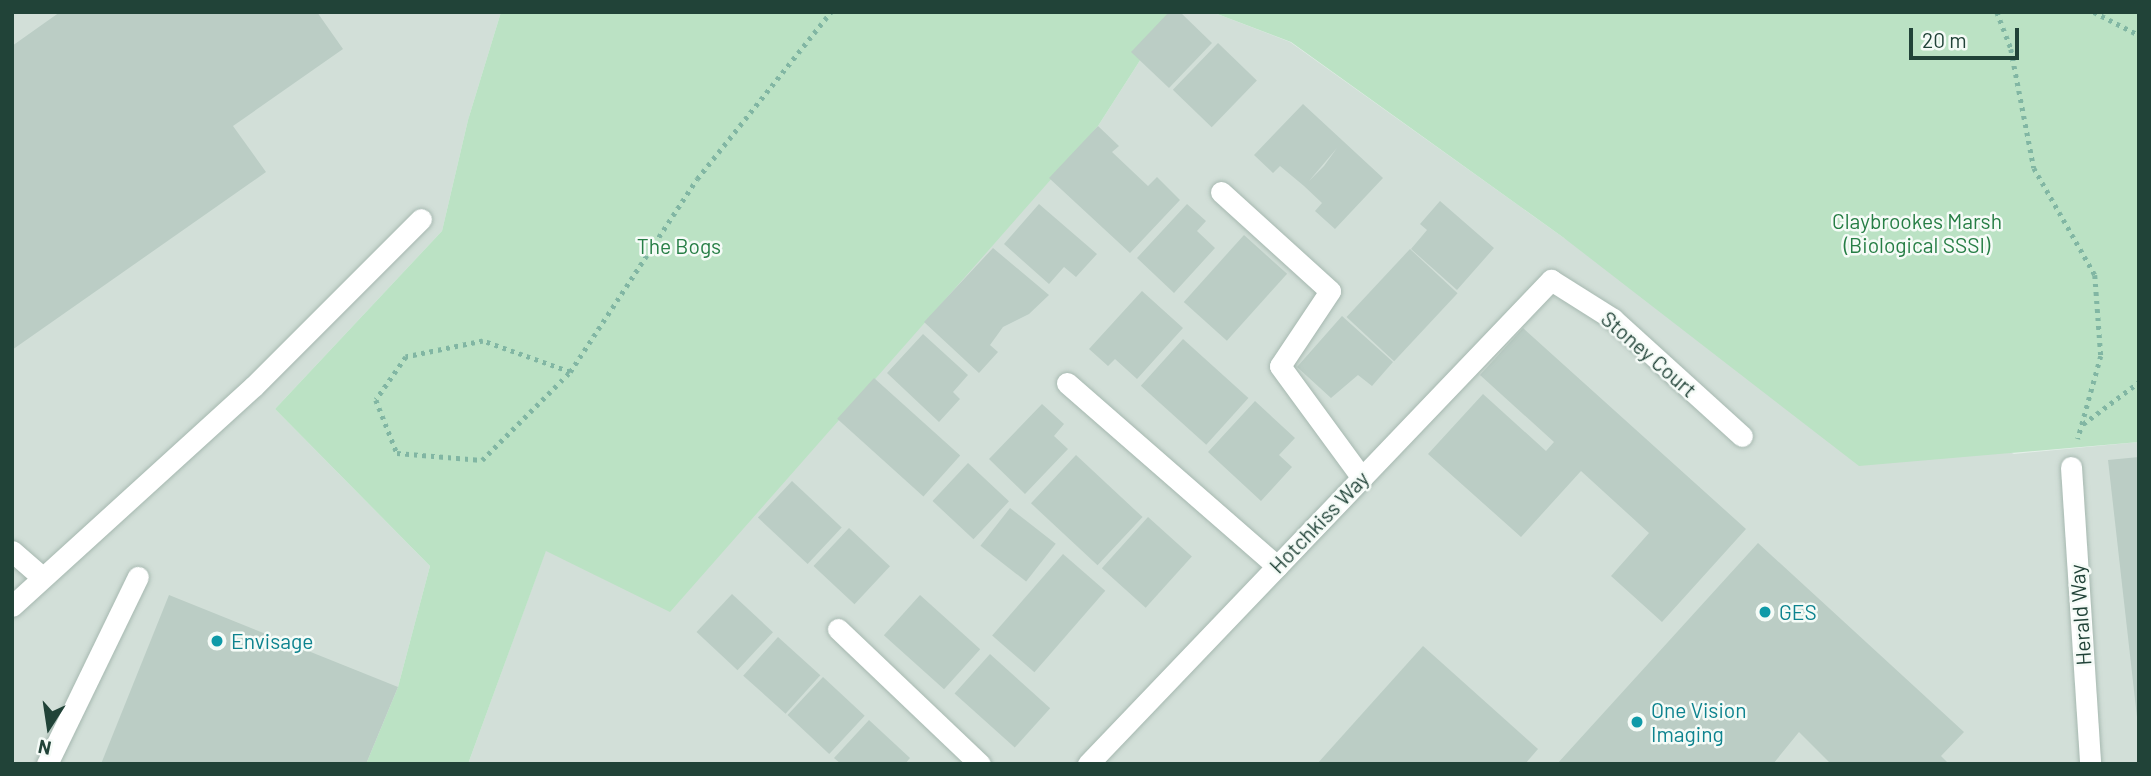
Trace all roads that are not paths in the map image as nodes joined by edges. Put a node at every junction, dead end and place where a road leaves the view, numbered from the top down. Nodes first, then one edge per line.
1 (1221, 192) dead end
2 (421, 219) dead end
3 (1551, 281) joint
4 (1067, 383) dead end
5 (1742, 436) dead end
6 (2071, 467) road end
7 (1362, 478) junction
8 (12, 551) edge
9 (1277, 566) junction
10 (42, 577) junction
11 (138, 577) dead end
12 (12, 606) edge
13 (838, 629) dead end
14 (47, 764) edge
15 (980, 764) edge
16 (1088, 764) edge
17 (2090, 764) edge

1 - 7 street
2 - 10 street
3 - 5 street, Stoney Court
3 - 7 street, Hotchkiss Way
4 - 9 street
6 - 17 street, Herald Way
7 - 9 street, Hotchkiss Way
8 - 10 street
9 - 16 street, Hotchkiss Way
10 - 12 street
11 - 14 street
13 - 15 street

